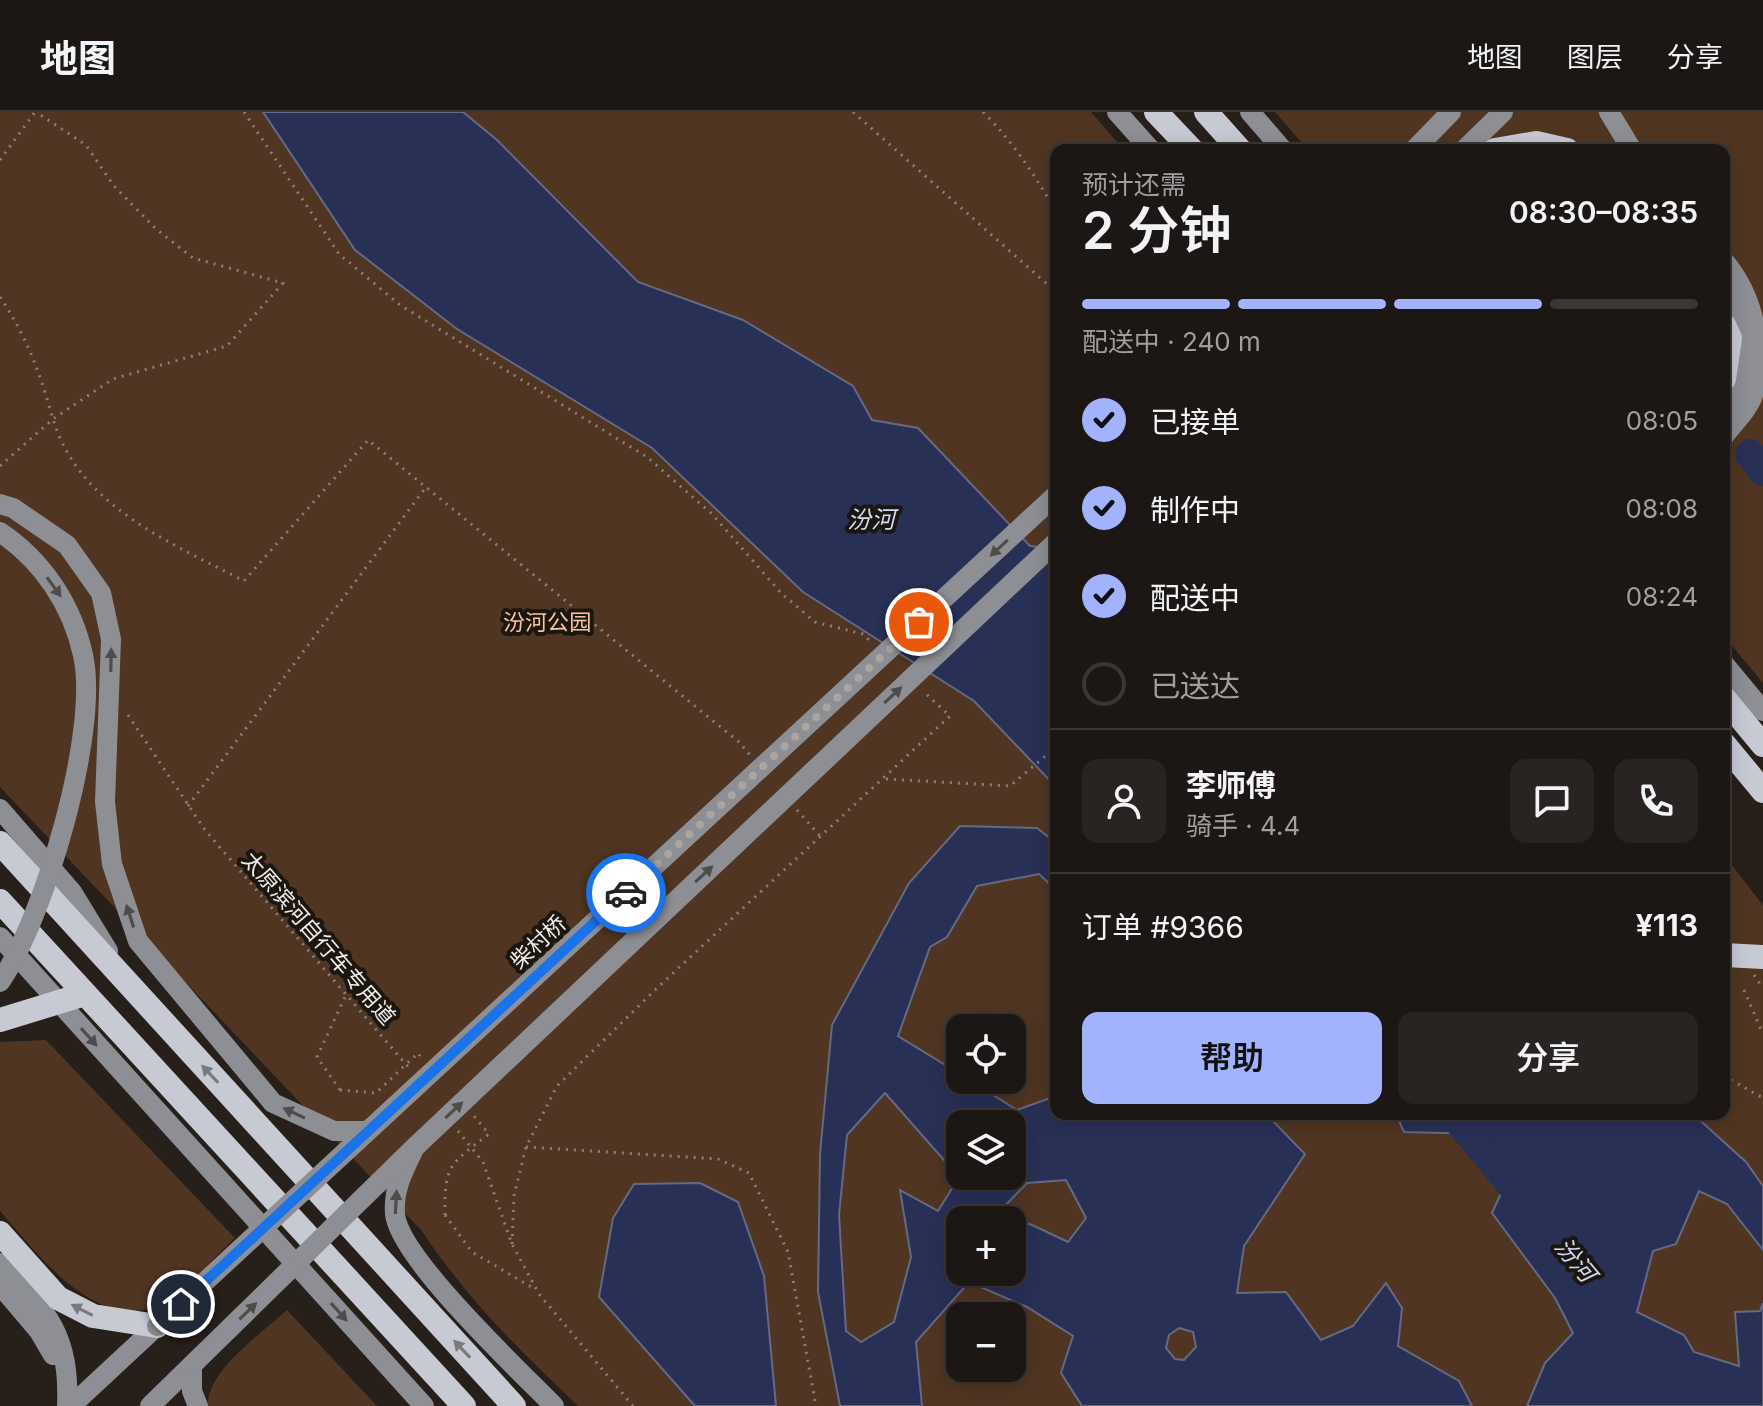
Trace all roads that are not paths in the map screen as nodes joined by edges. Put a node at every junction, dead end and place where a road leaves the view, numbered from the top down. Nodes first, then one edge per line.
1 (1117, 112) edge
2 (1156, 112) edge
3 (1206, 112) edge
4 (1250, 112) edge
5 (1451, 112) edge
6 (1503, 112) edge
7 (1600, 112) edge
8 (1609, 112) edge
9 (1146, 144) edge
10 (1186, 144) edge
11 (1235, 144) edge
12 (1278, 144) edge
13 (1420, 144) edge
14 (1470, 144) edge
15 (1615, 144) edge
16 (1628, 144) edge
17 (1730, 270) edge
18 (1730, 301) edge
19 (1730, 338) edge
20 (1733, 382) edge
21 (1730, 428) edge
22 (1050, 501) edge
23 (0, 504) edge
24 (0, 532) edge
25 (1050, 548) edge
26 (1730, 671) edge
27 (1730, 705) edge
28 (1763, 711) edge
29 (1763, 745) edge
30 (1730, 751) edge
31 (1763, 791) edge
32 (0, 809) edge
33 (0, 843) edge
34 (0, 901) edge
35 (0, 937) edge
36 (1730, 955) edge
37 (1763, 957) edge
38 (0, 982) edge
39 (128, 985) junction
40 (85, 994) junction
41 (58, 1003) junction
42 (0, 1020) edge
43 (368, 1131) junction
44 (415, 1147) junction
45 (0, 1233) edge
46 (0, 1263) edge
47 (0, 1285) edge
48 (157, 1326) junction
49 (192, 1365) junction
50 (68, 1406) edge
51 (150, 1406) edge
52 (198, 1406) edge
53 (424, 1406) edge
54 (464, 1406) edge
55 (514, 1406) edge
56 (554, 1406) edge

1 - 9 main road
2 - 10 highway
3 - 11 highway
4 - 12 main road
5 - 13 main road
6 - 14 main road
7 - 15 main road
8 - 16 main road
17 - 21 main road
18 - 20 main road
19 - 20 highway
22 -> 43 main road, 柴村桥, bridge
43 -> 23 main road, bridge
24 -> 38 main road, bridge
44 -> 25 main road, bridge
26 - 28 main road
27 - 29 highway
30 - 31 highway
32 - 39 main road
33 - 39 highway
34 - 40 highway
35 - 41 main road
36 - 37 highway, bridge
55 -> 39 highway
40 - 41 highway
40 - 54 highway
41 - 42 highway
41 -> 53 main road
43 - 48 main road, 柴村桥, bridge
49 -> 44 main road, bridge
56 -> 44 main road
48 -> 45 highway
46 - 50 main road
47 - 50 main road
48 - 50 main road, 柴村桥
49 - 51 main road
49 - 52 main road

